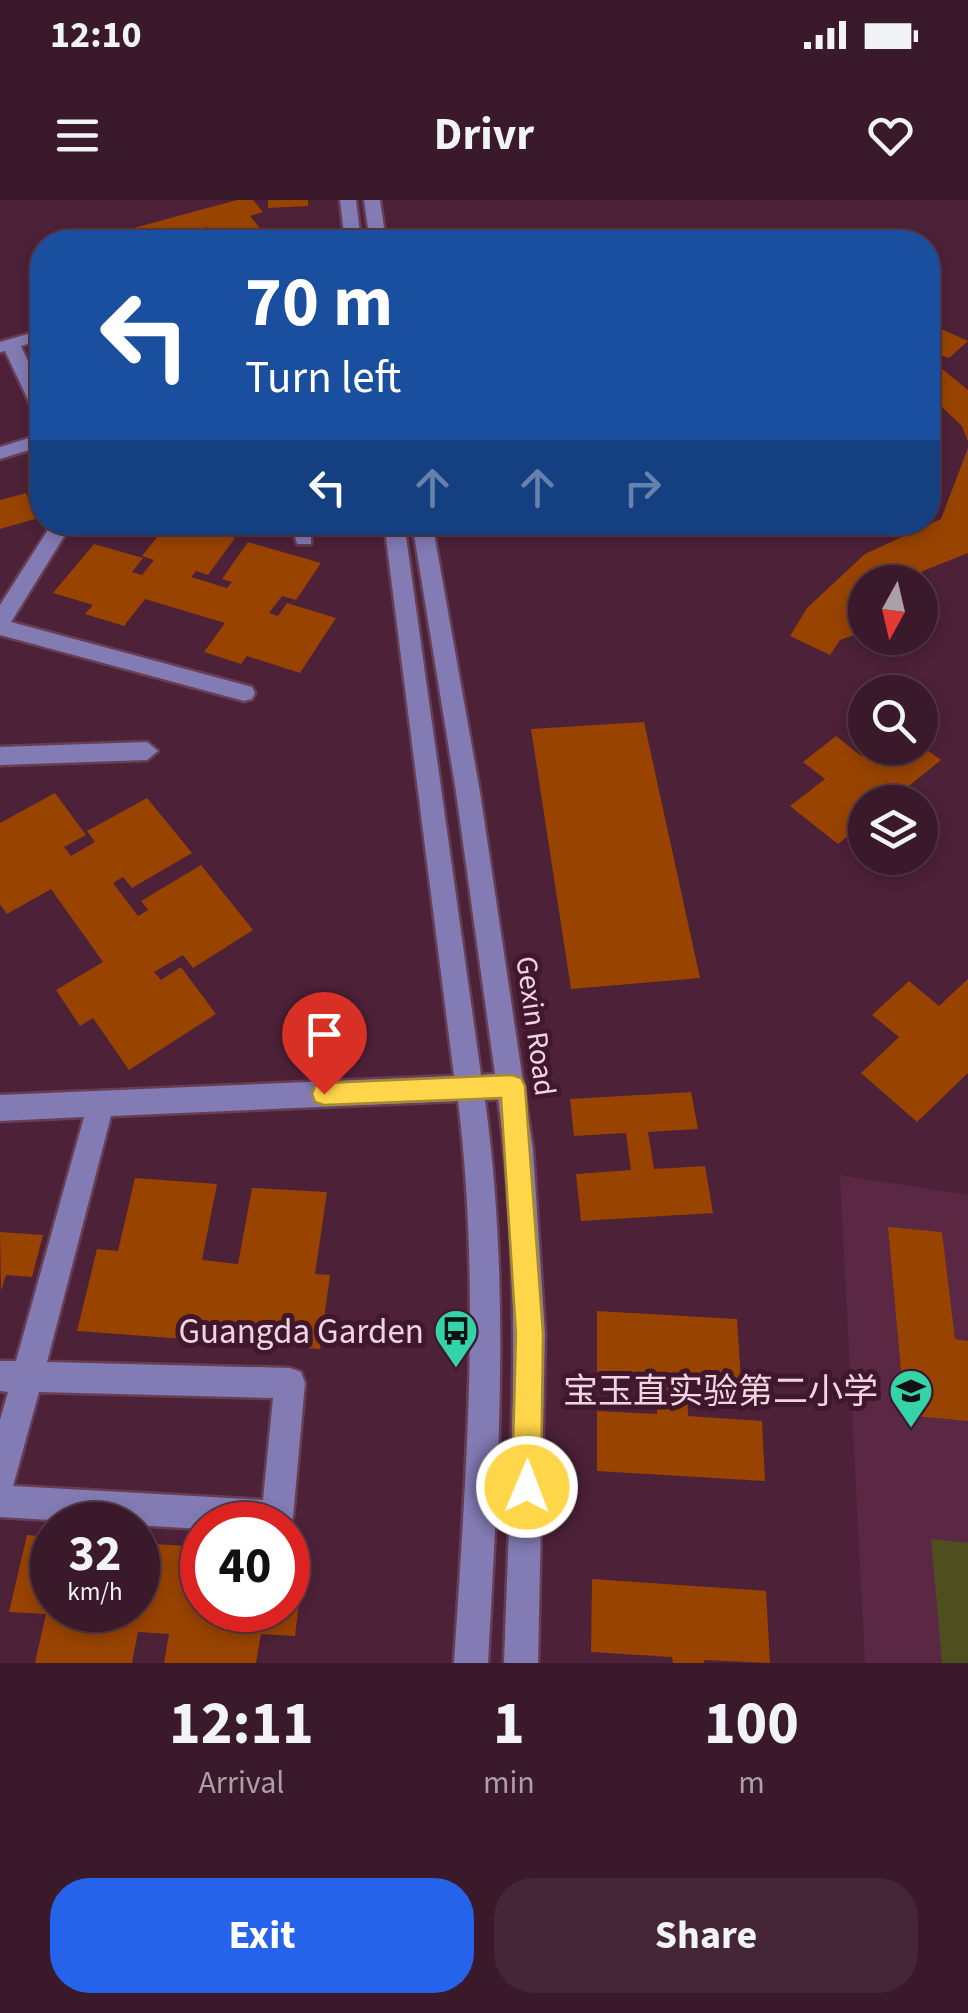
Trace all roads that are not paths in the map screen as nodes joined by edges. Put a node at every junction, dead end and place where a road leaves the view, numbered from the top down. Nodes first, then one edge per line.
1 (348, 200) edge
2 (372, 200) edge
3 (352, 230) edge
4 (376, 230) edge
5 (30, 341) edge
6 (7, 352) edge
7 (30, 390) edge
8 (30, 443) edge
9 (0, 452) edge
10 (55, 535) edge
11 (396, 535) edge
12 (424, 535) edge
13 (0, 625) edge
14 (244, 693) dead end
15 (147, 751) dead end
16 (0, 756) edge
17 (512, 1086) junction
18 (472, 1088) junction
19 (2, 1104) edge
20 (101, 1104) junction
21 (14, 1376) edge
22 (0, 1478) edge
23 (0, 1501) edge
24 (471, 1663) edge
25 (520, 1663) edge

1 - 3 street
2 - 4 street
5 - 6 street
6 - 7 street
8 - 9 street
10 - 13 street
11 - 18 street
12 - 17 street, Gexin Road
13 - 14 street
15 - 16 street
17 - 18 street
17 - 25 street, Gexin Road
18 - 20 street
18 - 24 street
19 - 20 street
20 - 21 street
21 - 22 street
21 - 23 street

